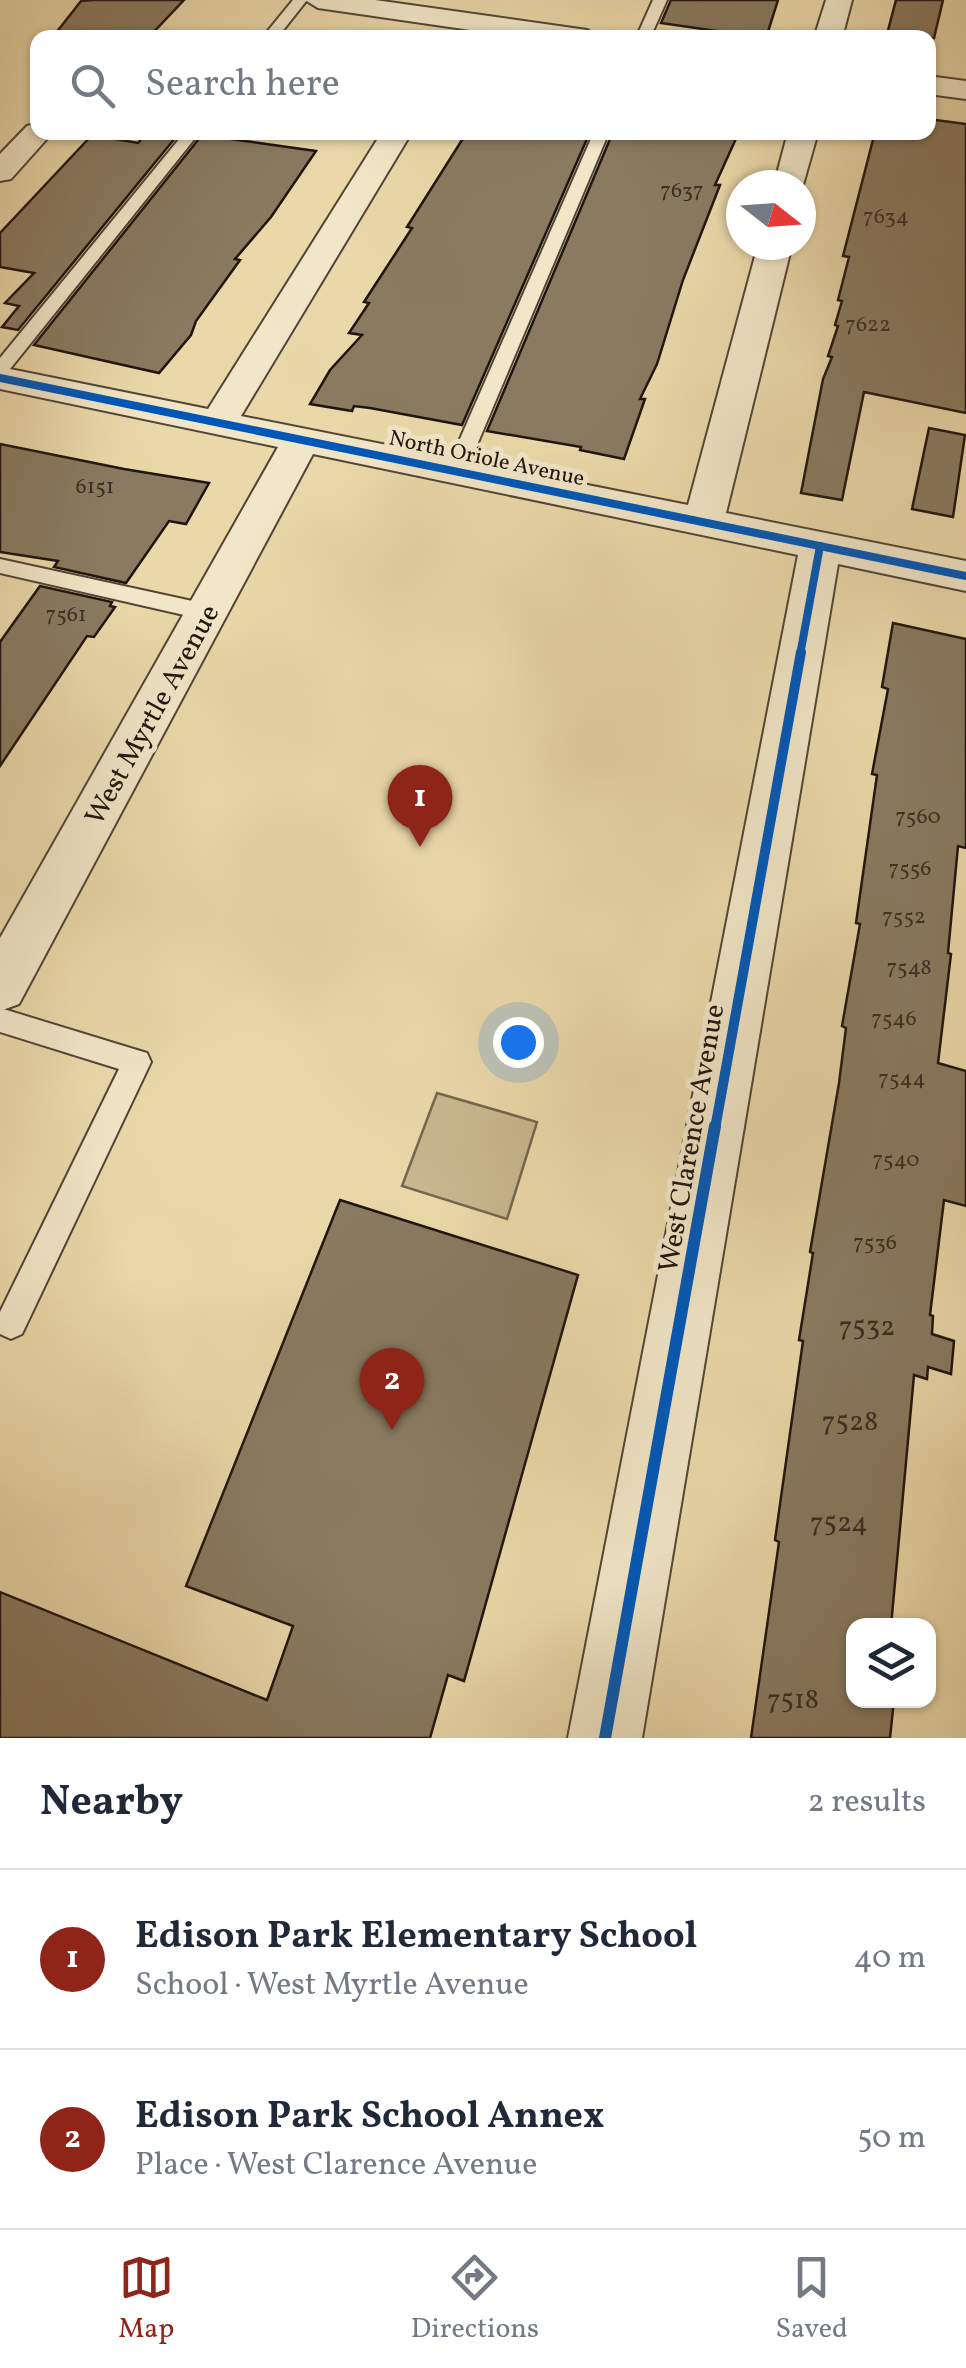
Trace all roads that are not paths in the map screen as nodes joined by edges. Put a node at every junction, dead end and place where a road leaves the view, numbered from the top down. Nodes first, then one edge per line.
1 (300, 0) edge
2 (318, 0) edge
3 (660, 0) edge
4 (839, 0) edge
5 (467, 19) edge
6 (276, 30) edge
7 (536, 30) edge
8 (647, 30) edge
9 (830, 30) edge
10 (936, 86) edge
11 (966, 90) edge
12 (30, 140) edge
13 (186, 140) edge
14 (392, 140) edge
15 (599, 140) edge
16 (801, 140) edge
17 (794, 170) edge
18 (0, 172) edge
19 (771, 260) edge
20 (0, 370) edge
21 (0, 378) edge
22 (218, 423) junction
23 (301, 440) junction
24 (456, 471) junction
25 (704, 522) junction
26 (820, 546) junction
27 (0, 566) edge
28 (966, 576) edge
29 (206, 612) junction
30 (0, 988) edge
31 (0, 1020) edge
32 (11, 1323) dead end
33 (605, 1738) edge

1 - 6 lane
2 - 5 street
3 - 8 lane
4 - 9 street
5 - 7 street
10 - 11 street
12 - 18 street
13 - 20 lane
14 - 22 street
15 - 24 lane
16 - 17 street
19 - 25 street
21 - 22 street, North Oriole Avenue
22 - 23 street, North Oriole Avenue
23 - 24 street, North Oriole Avenue
23 - 29 street, West Myrtle Avenue
24 - 25 street, North Oriole Avenue
25 - 26 street, North Oriole Avenue
26 - 28 street, North Oriole Avenue
26 - 33 street, West Clarence Avenue
27 - 29 lane
29 - 30 street, West Myrtle Avenue
31 - 32 lane

